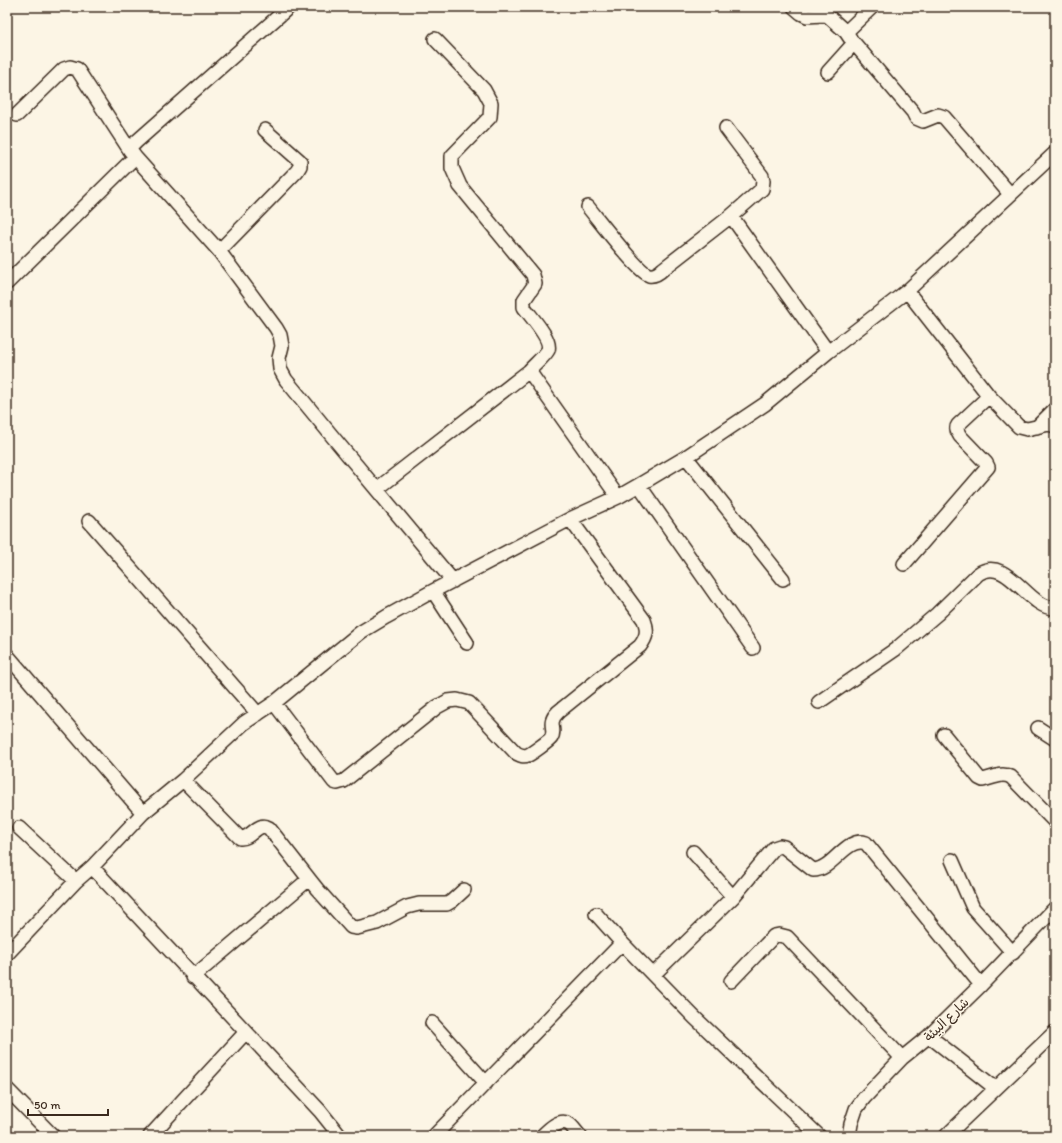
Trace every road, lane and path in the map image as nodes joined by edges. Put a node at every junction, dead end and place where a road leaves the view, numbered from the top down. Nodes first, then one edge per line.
1 (290, 7) edge
2 (794, 7) edge
3 (872, 7) edge
4 (846, 32) junction
5 (435, 39) dead end
6 (854, 43) junction
7 (828, 72) dead end
8 (17, 115) dead end
9 (726, 128) dead end
10 (264, 130) dead end
11 (132, 153) junction
12 (1055, 153) edge
13 (1010, 194) junction
14 (588, 207) dead end
15 (731, 216) junction
16 (219, 252) junction
17 (7, 283) edge
18 (907, 291) junction
19 (828, 352) junction
20 (529, 371) junction
21 (990, 396) junction
22 (1055, 410) edge
23 (1055, 426) edge
24 (1036, 427) junction
25 (686, 457) junction
26 (639, 485) junction
27 (377, 489) junction
28 (618, 497) junction
29 (570, 519) junction
30 (89, 521) dead end
31 (904, 564) dead end
32 (783, 579) dead end
33 (453, 581) junction
34 (433, 591) junction
35 (1055, 608) edge
36 (467, 643) dead end
37 (753, 648) dead end
38 (7, 655) edge
39 (818, 702) dead end
40 (274, 703) junction
41 (258, 714) junction
42 (1038, 728) dead end
43 (944, 735) dead end
44 (1055, 739) edge
45 (182, 780) junction
46 (143, 813) junction
47 (1055, 822) edge
48 (19, 828) dead end
49 (693, 852) dead end
50 (952, 860) dead end
51 (92, 867) junction
52 (310, 879) junction
53 (76, 881) junction
54 (464, 890) dead end
55 (733, 896) junction
56 (1055, 908) edge
57 (596, 914) dead end
58 (622, 943) junction
59 (1013, 953) junction
60 (7, 954) edge
61 (654, 974) junction
62 (194, 977) junction
63 (731, 981) dead end
64 (981, 985) junction
65 (432, 1023) dead end
66 (246, 1032) junction
67 (1055, 1032) edge
68 (929, 1036) junction
69 (902, 1058) junction
70 (486, 1083) junction
71 (995, 1088) junction
72 (7, 1089) edge
73 (53, 1136) edge
74 (150, 1136) edge
75 (340, 1136) edge
76 (434, 1136) edge
77 (542, 1136) edge
78 (580, 1136) edge
79 (819, 1136) edge
80 (849, 1136) edge
81 (946, 1136) edge

1 - 11 street
2 - 4 street
3 - 4 street
4 - 6 street
5 - 20 street
6 - 7 street
6 - 13 street
8 - 11 street
9 - 15 street
10 - 16 street
11 - 16 street
11 - 17 street
12 - 13 street
13 - 18 street
14 - 15 street
15 - 19 street
16 - 27 street
18 - 19 street
18 - 21 street
19 - 25 street
20 - 27 street
20 - 28 street
21 - 24 street
21 - 31 street
22 - 24 street
23 - 24 street
25 - 26 street
25 - 32 street
26 - 28 street
26 - 37 street
27 - 33 street
28 - 29 street
29 - 33 street
29 - 40 street
30 - 41 street
33 - 34 street
34 - 36 street
34 - 40 street
35 - 39 street
38 - 46 street
40 - 41 street
41 - 45 street
42 - 44 street
43 - 47 street
45 - 46 street
45 - 52 street
46 - 51 street
48 - 53 street
49 - 55 street
50 - 59 street
51 - 53 street
51 - 62 street
52 - 54 street
52 - 62 street
53 - 60 street
55 - 61 street
55 - 64 street
56 - 59 street, شارع البيئة
57 - 58 street
58 - 61 street
58 - 70 street
59 - 64 street, شارع البيئة
61 - 79 street
62 - 66 street
63 - 69 street
64 - 68 street, شارع البيئة
65 - 70 street
66 - 74 street
66 - 75 street
67 - 71 street
68 - 69 street, شارع البيئة
68 - 71 street
69 - 80 street, شارع البيئة
70 - 76 street
71 - 81 street
72 - 73 street
77 - 78 street

